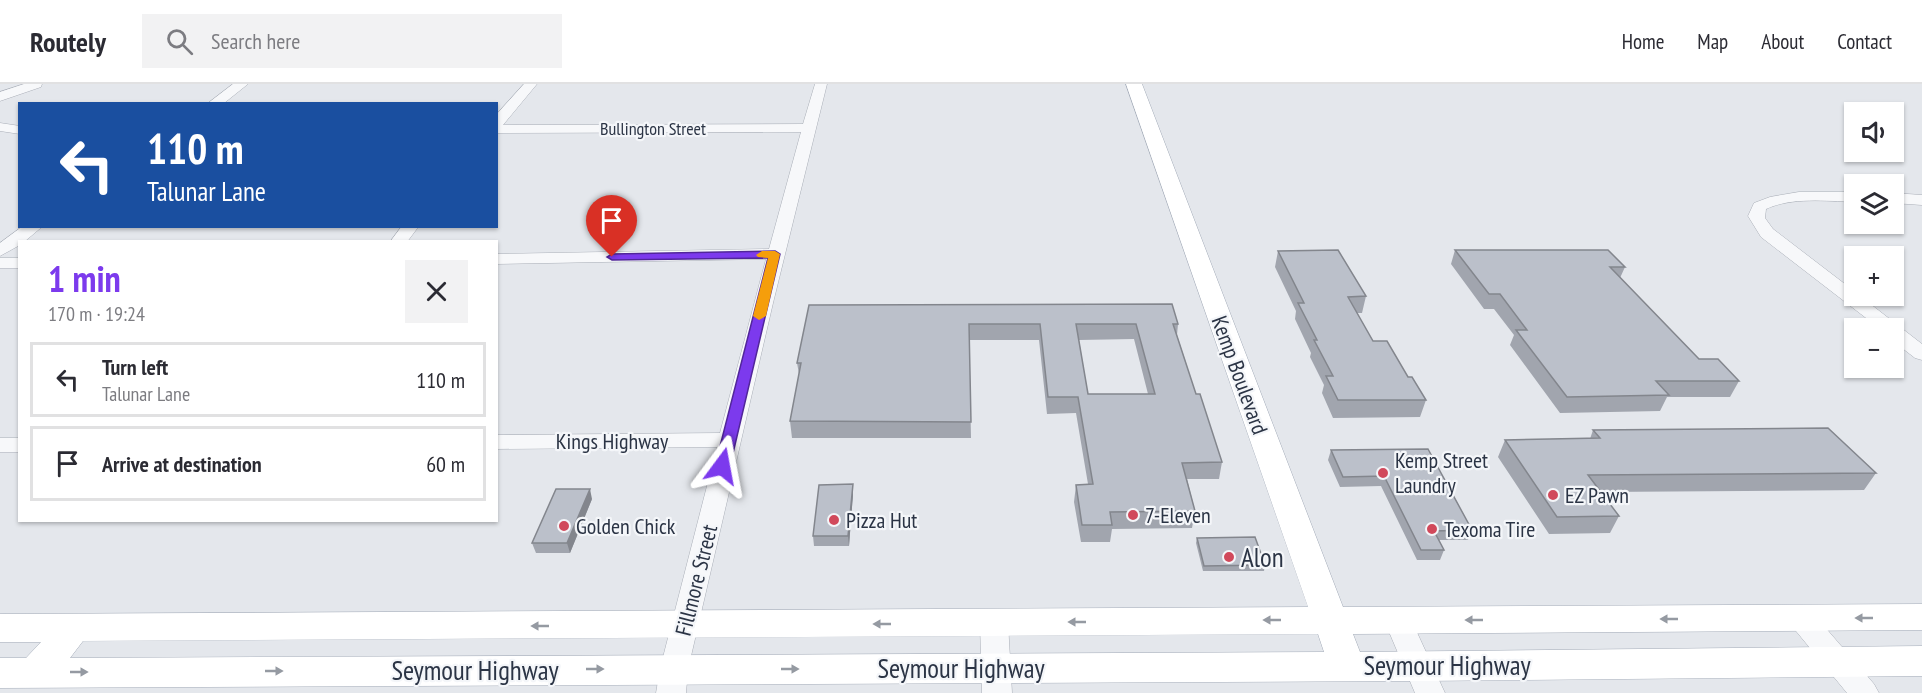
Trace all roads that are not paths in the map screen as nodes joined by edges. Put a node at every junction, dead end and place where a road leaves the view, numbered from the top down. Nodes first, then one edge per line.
1 (36, 84) edge
2 (242, 84) edge
3 (531, 84) edge
4 (821, 84) edge
5 (1134, 84) edge
6 (0, 96) edge
7 (216, 102) edge
8 (498, 124) edge
9 (498, 126) edge
10 (0, 127) edge
11 (809, 128) junction
12 (18, 130) edge
13 (1844, 197) edge
14 (1904, 199) edge
15 (1922, 200) edge
16 (32, 228) edge
17 (409, 228) edge
18 (400, 240) edge
19 (0, 251) edge
20 (775, 254) junction
21 (498, 259) edge
22 (0, 263) edge
23 (18, 263) edge
24 (1876, 318) edge
25 (1904, 340) edge
26 (1922, 354) edge
27 (728, 440) junction
28 (498, 442) edge
29 (0, 445) edge
30 (18, 445) edge
31 (1922, 617) edge
32 (1801, 618) junction
33 (1331, 620) junction
34 (1398, 620) junction
35 (994, 623) junction
36 (685, 625) junction
37 (0, 628) edge
38 (74, 628) junction
39 (1838, 662) junction
40 (1922, 662) edge
41 (1347, 666) junction
42 (36, 672) junction
43 (0, 673) edge
44 (1424, 680) edge
45 (673, 681) edge
46 (996, 681) edge
47 (1864, 693) edge

1 - 6 street
2 - 7 street
3 - 8 street
4 - 11 street, Fillmore Street
5 - 33 main road, Kemp Boulevard
9 - 11 street, Bullington Street
10 - 12 street
11 - 20 street, Fillmore Street
13 - 24 street
14 - 15 street
16 - 19 street
17 - 18 street
20 - 21 street
20 - 27 street, Fillmore Street
22 - 23 street
25 - 26 street
27 - 28 street, Kings Highway
27 - 36 street, Fillmore Street
29 - 30 street
31 -> 32 main road, Seymour Highway
32 -> 34 main road, Seymour Highway
32 - 39 street
33 - 34 main road, Seymour Highway
33 -> 35 main road, Seymour Highway
33 - 41 main road, Kemp Boulevard
34 - 44 street
35 -> 36 main road, Seymour Highway
35 - 46 street
36 -> 38 main road, Seymour Highway
36 - 45 street, Fillmore Street
37 - 38 main road, Seymour Highway
38 - 42 main road
39 - 40 main road, Seymour Highway
39 - 44 main road, Seymour Highway
39 - 47 street
41 - 44 main road, Seymour Highway
41 - 46 main road, Seymour Highway
42 - 43 main road, Seymour Highway
42 -> 45 main road, Seymour Highway
45 -> 46 main road, Seymour Highway

